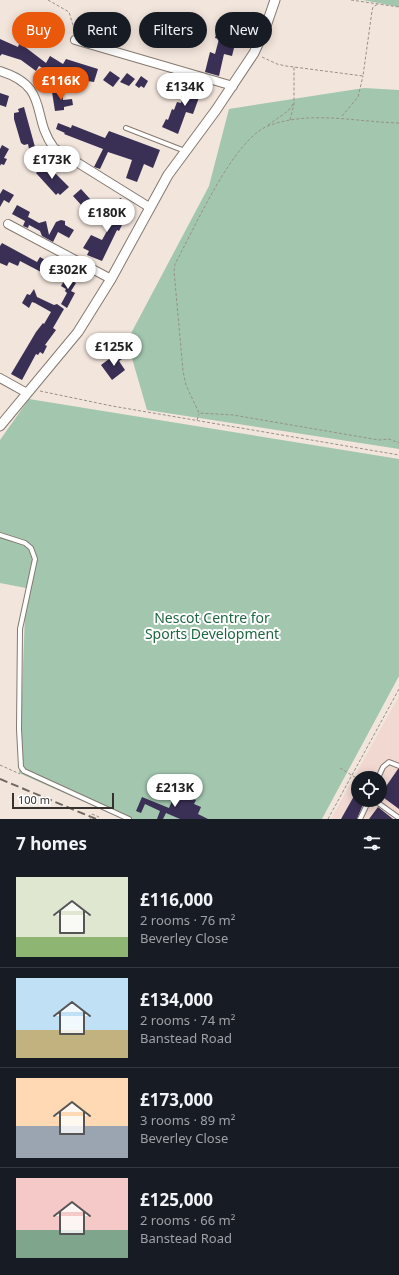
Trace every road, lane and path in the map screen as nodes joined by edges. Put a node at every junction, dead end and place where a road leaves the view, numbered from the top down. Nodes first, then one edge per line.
1 (48, 0) edge
2 (275, 0) edge
3 (351, 0) edge
4 (378, 4) junction
5 (399, 7) edge
6 (73, 25) edge
7 (102, 48) edge
8 (254, 53) junction
9 (294, 67) junction
10 (0, 71) edge
11 (363, 76) junction
12 (233, 86) junction
13 (294, 104) junction
14 (341, 117) junction
15 (290, 120) junction
16 (399, 123) edge
17 (267, 126) junction
18 (126, 128) dead end
19 (185, 151) junction
20 (149, 207) junction
21 (8, 224) dead end
22 (111, 280) junction
23 (0, 378) edge
24 (27, 393) junction
25 (199, 413) junction
26 (197, 421) junction
27 (0, 426) edge
28 (399, 443) edge
29 (399, 455) edge
30 (0, 535) edge
31 (399, 689) edge
32 (399, 766) edge
33 (340, 768) dead end
34 (354, 771) edge
35 (381, 771) edge
36 (351, 774) edge
37 (351, 777) edge
38 (366, 807) edge
39 (384, 807) edge
40 (98, 818) edge
41 (399, 818) edge
42 (90, 819) edge
43 (129, 819) edge
44 (328, 819) edge
45 (360, 819) edge

1 - 6 path
2 - 8 street
3 - 4 path
4 - 5 path
4 - 11 path
7 - 12 street
8 - 9 path
8 - 12 street
9 - 11 path
9 - 13 path
10 - 20 street
11 - 14 path
12 - 19 street
13 - 15 path
13 - 17 path
14 - 15 path
14 - 16 path
15 - 17 path
17 - 25 path
18 - 19 lane
19 - 20 street
20 - 22 street
21 - 22 street
22 - 24 street
23 - 24 street
24 - 26 path
24 - 27 street
25 - 26 path
25 - 28 path
26 - 29 path
30 - 43 lane
31 - 34 path
32 - 35 lane
33 - 36 path
37 - 44 path
38 - 45 lane
39 - 41 lane
40 - 42 path, bridge

